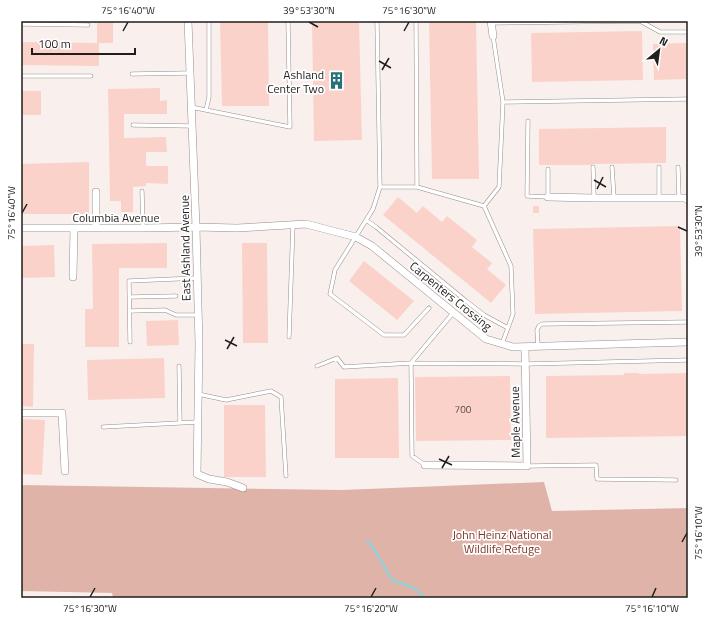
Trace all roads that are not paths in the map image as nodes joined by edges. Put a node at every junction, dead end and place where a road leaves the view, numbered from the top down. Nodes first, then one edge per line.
1 (188, 21) edge
2 (209, 21) edge
3 (288, 21) edge
4 (377, 21) edge
5 (416, 21) edge
6 (491, 22) edge
7 (518, 22) edge
8 (21, 24) edge
9 (88, 25) dead end
10 (688, 32) edge
11 (494, 36) joint
12 (190, 73) junction
13 (132, 74) dead end
14 (21, 76) edge
15 (91, 76) dead end
16 (688, 99) edge
17 (503, 102) junction
18 (191, 107) junction
19 (206, 110) junction
20 (528, 121) dead end
21 (133, 125) dead end
22 (192, 126) junction
23 (593, 167) dead end
24 (612, 167) dead end
25 (659, 167) dead end
26 (678, 168) dead end
27 (548, 169) dead end
28 (380, 187) junction
29 (418, 187) junction
30 (142, 191) dead end
31 (96, 192) dead end
32 (548, 197) junction
33 (594, 198) junction
34 (614, 198) junction
35 (659, 198) junction
36 (679, 198) junction
37 (688, 200) edge
38 (484, 206) junction
39 (366, 220) junction
40 (293, 225) junction
41 (196, 227) junction
42 (259, 227) joint
43 (21, 228) edge
44 (74, 228) junction
45 (96, 228) junction
46 (143, 228) junction
47 (356, 237) junction
48 (74, 277) dead end
49 (197, 278) junction
50 (176, 296) dead end
51 (130, 297) junction
52 (428, 308) dead end
53 (130, 311) junction
54 (453, 313) junction
55 (198, 315) junction
56 (688, 322) edge
57 (508, 328) junction
58 (289, 337) dead end
59 (130, 342) dead end
60 (688, 342) edge
61 (502, 344) junction
62 (538, 346) junction
63 (525, 347) junction
64 (688, 360) edge
65 (411, 363) junction
66 (526, 364) junction
67 (178, 366) dead end
68 (316, 366) dead end
69 (198, 394) junction
70 (21, 413) edge
71 (198, 422) junction
72 (180, 423) junction
73 (103, 427) dead end
74 (425, 465) joint
75 (527, 466) junction
76 (65, 471) dead end
77 (286, 476) dead end
78 (676, 480) dead end
79 (243, 488) dead end

1 - 12 street, East Ashland Avenue
2 - 19 lane
3 - 19 lane
4 - 28 lane
5 - 29 lane
6 - 7 lane
6 - 11 street
7 - 10 lane
8 - 9 lane
11 - 17 lane
12 - 13 lane
12 - 18 street, East Ashland Avenue
14 - 15 lane
16 - 17 lane
17 - 38 lane
18 - 19 lane
18 - 22 street, East Ashland Avenue
20 - 32 lane
21 - 22 lane
22 - 41 street, East Ashland Avenue
23 - 33 lane
24 - 34 lane
25 - 35 lane
26 - 36 lane
27 - 32 lane
28 - 29 lane
28 - 39 lane
29 - 38 lane
30 - 46 lane
31 - 45 street
32 - 33 street
33 - 34 street
34 - 35 street
35 - 36 street
36 - 37 street
38 - 57 lane
39 - 47 lane
39 - 57 lane
40 - 42 street, Carpenters Crossing
40 - 47 street, Carpenters Crossing
40 - 58 lane
41 - 42 street, Columbia Avenue
41 - 46 street, Columbia Avenue
41 - 49 street, East Ashland Avenue
43 - 44 street, Columbia Avenue
44 - 45 street, Columbia Avenue
44 - 48 street
45 - 46 street, Columbia Avenue
47 - 52 lane
47 - 54 street, Carpenters Crossing
49 - 51 lane
49 - 55 street, East Ashland Avenue
50 - 51 lane
51 - 53 lane
53 - 55 lane
53 - 59 lane
54 - 61 street, Carpenters Crossing
54 - 65 lane
55 - 69 street, East Ashland Avenue
56 - 62 lane
57 - 61 lane
60 - 62 street, Carpenters Crossing
61 - 63 street, Carpenters Crossing
62 - 63 street, Carpenters Crossing
63 - 66 street, Maple Avenue
64 - 66 lane
65 - 66 lane
65 - 68 lane
65 - 74 lane
66 - 75 street, Maple Avenue
67 - 72 lane
69 - 71 street, East Ashland Avenue
69 - 77 lane
70 - 76 street
71 - 72 lane
71 - 79 street, East Ashland Avenue
72 - 73 lane
74 - 75 street, Maple Avenue
75 - 78 lane

